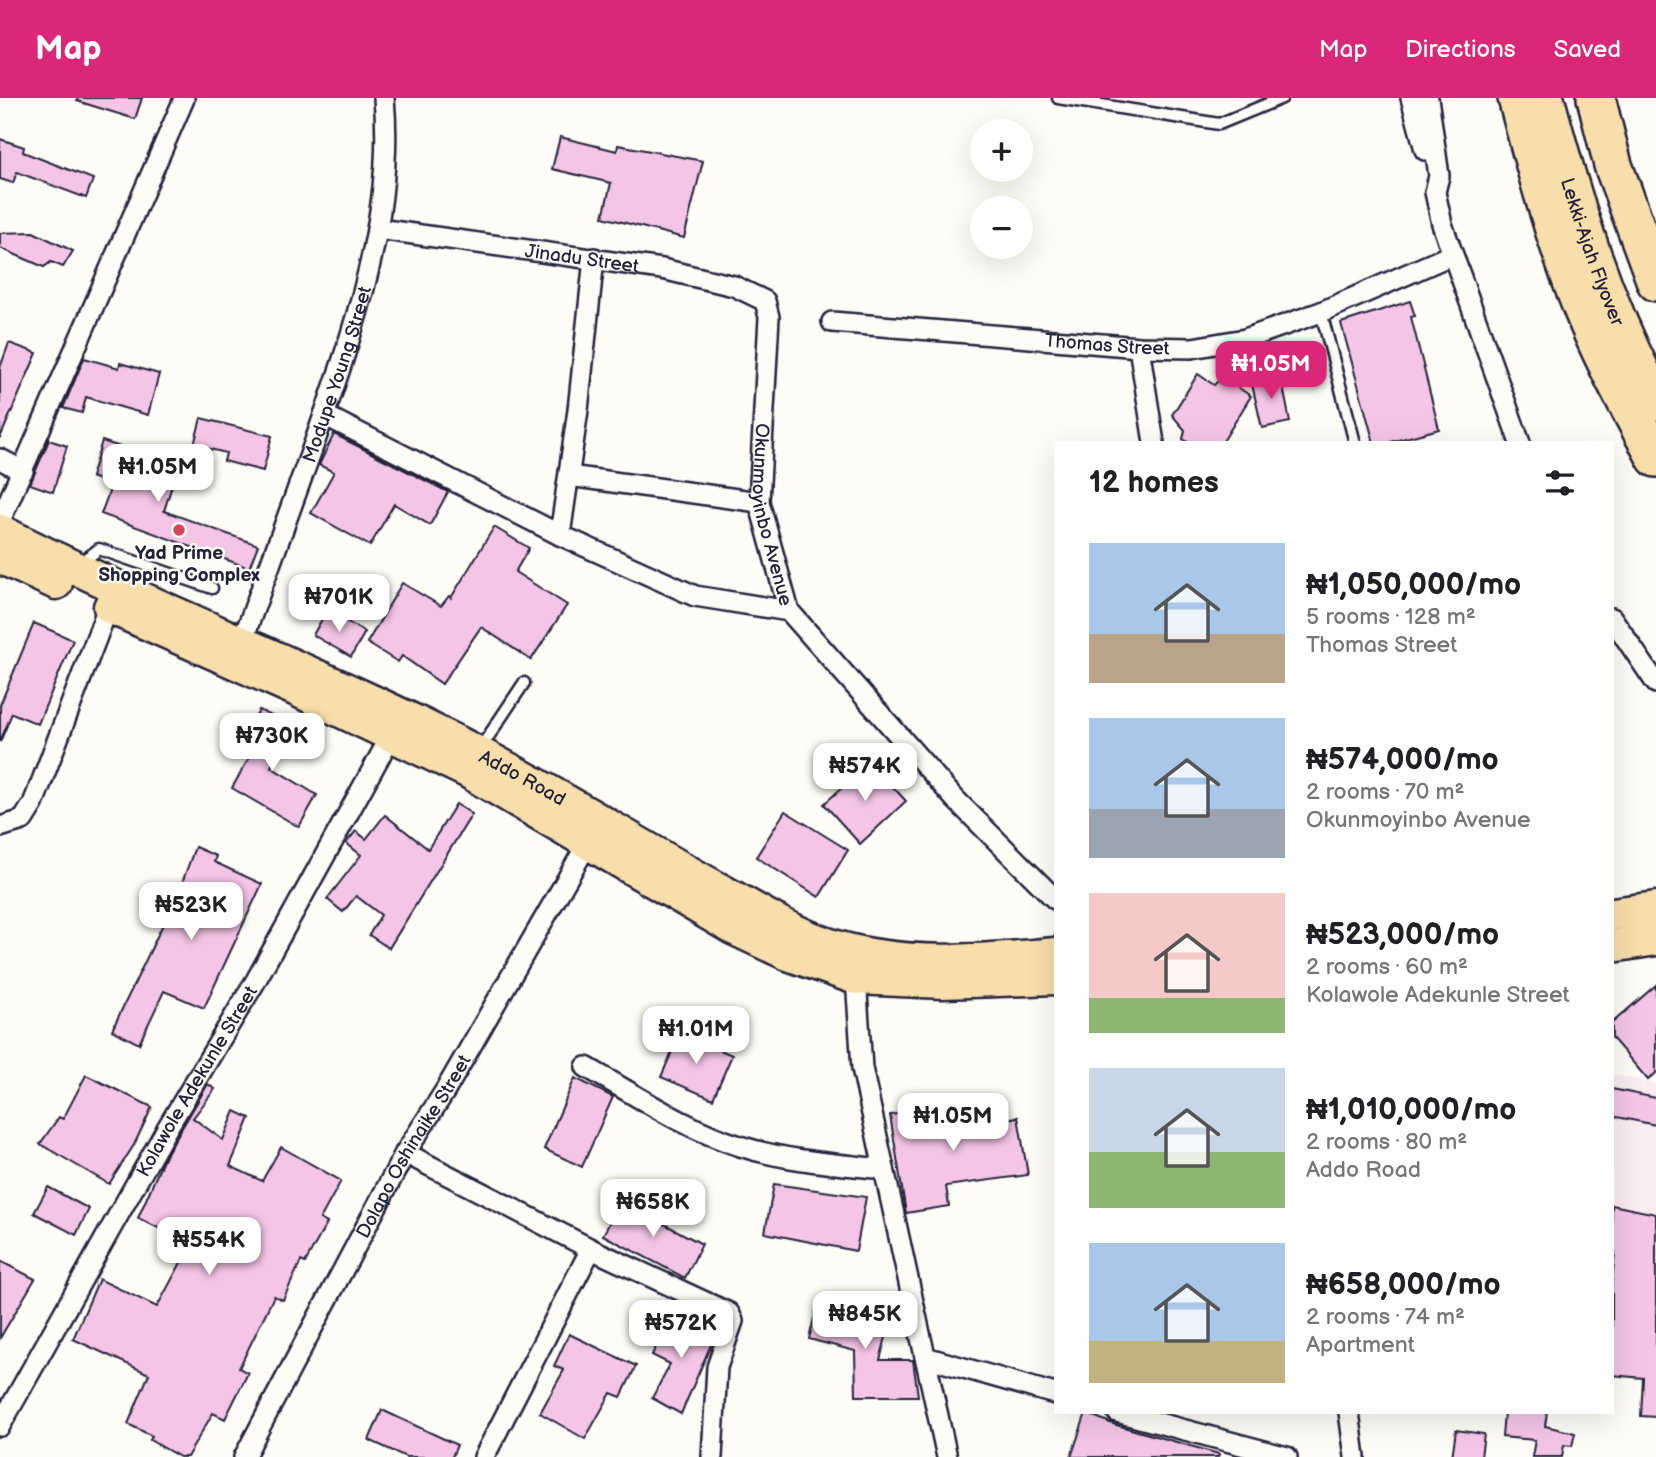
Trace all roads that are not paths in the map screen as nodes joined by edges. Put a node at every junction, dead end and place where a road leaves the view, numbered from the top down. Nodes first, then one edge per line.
1 (384, 98) edge
2 (1058, 98) edge
3 (1282, 98) edge
4 (1411, 98) edge
5 (1428, 98) edge
6 (1517, 98) edge
7 (1545, 98) edge
8 (1569, 98) edge
9 (1596, 98) edge
10 (184, 99) edge
11 (1435, 192) junction
12 (378, 229) junction
13 (1451, 255) junction
14 (594, 258) junction
15 (1656, 282) edge
16 (1321, 312) junction
17 (769, 317) joint
18 (832, 322) dead end
19 (1139, 347) junction
20 (1656, 352) edge
21 (1656, 401) edge
22 (324, 415) junction
23 (1154, 441) edge
24 (1353, 441) edge
25 (1519, 441) edge
26 (1656, 457) edge
27 (0, 459) edge
28 (23, 471) junction
29 (569, 477) junction
30 (760, 502) junction
31 (0, 521) edge
32 (0, 531) edge
33 (560, 535) junction
34 (0, 557) edge
35 (76, 568) junction
36 (212, 588) dead end
37 (112, 596) junction
38 (789, 611) junction
39 (1614, 621) edge
40 (242, 642) junction
41 (524, 683) dead end
42 (1656, 683) edge
43 (391, 736) junction
44 (478, 753) junction
45 (0, 827) edge
46 (589, 841) junction
47 (1054, 898) edge
48 (1656, 908) edge
49 (1614, 914) edge
50 (1656, 940) edge
51 (1614, 946) edge
52 (1054, 954) edge
53 (856, 978) junction
54 (1054, 978) edge
55 (586, 1066) dead end
56 (405, 1153) junction
57 (884, 1169) junction
58 (591, 1249) junction
59 (925, 1357) junction
60 (1054, 1394) edge
61 (1125, 1414) edge
62 (1349, 1414) edge
63 (0, 1426) edge
64 (244, 1457) edge
65 (484, 1457) edge
66 (712, 1457) edge
67 (947, 1457) edge
68 (1287, 1457) edge
69 (1355, 1457) edge

1 - 12 street, Modupe Young Street
2 - 3 lane
4 - 11 street
5 - 11 street
6 - 26 highway
7 - 21 highway, Lekki-Ajah Flyover
8 - 20 highway, Lekki-Ajah Flyover
9 - 15 highway
10 - 28 street
11 - 13 street
12 - 14 street, Jinadu Street
12 - 22 street, Modupe Young Street
13 - 16 street, Thomas Street
13 - 25 street
14 - 17 street, Jinadu Street
14 - 29 street
16 - 19 street, Thomas Street
16 - 24 lane
17 - 30 street, Okunmoyinbo Avenue
18 - 19 street, Thomas Street
19 - 23 street
22 - 33 street
22 - 40 street, Modupe Young Street
27 - 28 street
28 - 31 street
29 - 30 street
29 - 33 street
30 - 38 street, Okunmoyinbo Avenue
32 - 35 main road, Addo Road
33 - 38 street
34 - 37 main road, Addo Road
35 - 36 lane
35 - 37 main road, Addo Road
37 - 40 main road, Addo Road
37 - 43 main road, Addo Road
37 - 45 street
38 - 47 street, Okunmoyinbo Avenue
39 - 42 street
40 - 44 main road, Addo Road
41 - 44 lane
43 - 46 main road, Addo Road
43 - 63 street, Kolawole Adekunle Street
44 - 52 main road, Addo Road
46 - 53 main road, Addo Road
46 - 56 street, Dolapo Oshinaike Street
48 - 49 main road
50 - 51 main road
53 - 54 main road, Addo Road
53 - 57 street
55 - 57 street
56 - 58 street
56 - 64 street, Dolapo Oshinaike Street
57 - 59 street
58 - 65 street
58 - 66 street
59 - 60 street
59 - 67 street
61 - 68 street
62 - 69 street

